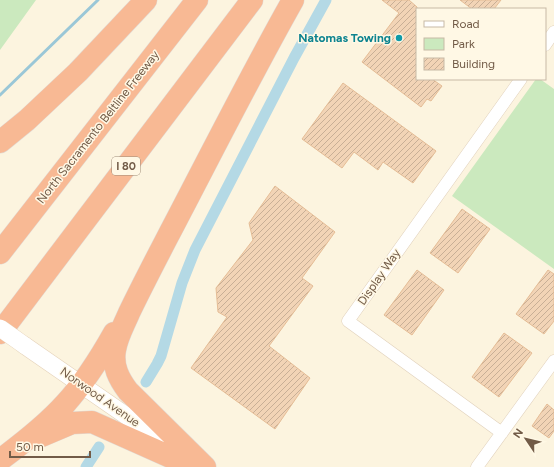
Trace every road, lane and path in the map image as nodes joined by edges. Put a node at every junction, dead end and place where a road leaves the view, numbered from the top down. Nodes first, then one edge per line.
1 (146, 0) edge
2 (197, 0) edge
3 (252, 0) edge
4 (293, 0) edge
5 (554, 32) edge
6 (546, 44) edge
7 (520, 80) edge
8 (0, 142) edge
9 (0, 253) edge
10 (141, 289) junction
11 (0, 328) edge
12 (0, 333) edge
13 (552, 368) edge
14 (82, 384) junction
15 (502, 432) junction
16 (22, 445) junction
17 (0, 460) edge
18 (193, 467) edge
19 (200, 467) edge
20 (205, 467) edge
21 (477, 467) edge

1 - 8 highway
2 - 9 highway, North Sacramento Beltline Freeway
3 - 12 highway, I 80
4 - 10 highway
5 - 6 street
7 - 15 street, Display Way
10 - 14 highway
10 - 20 highway
11 - 14 main road, Norwood Avenue, bridge
13 - 15 street
14 - 16 highway
14 - 19 main road, Norwood Avenue
15 - 21 street
16 - 17 highway
16 - 18 highway

